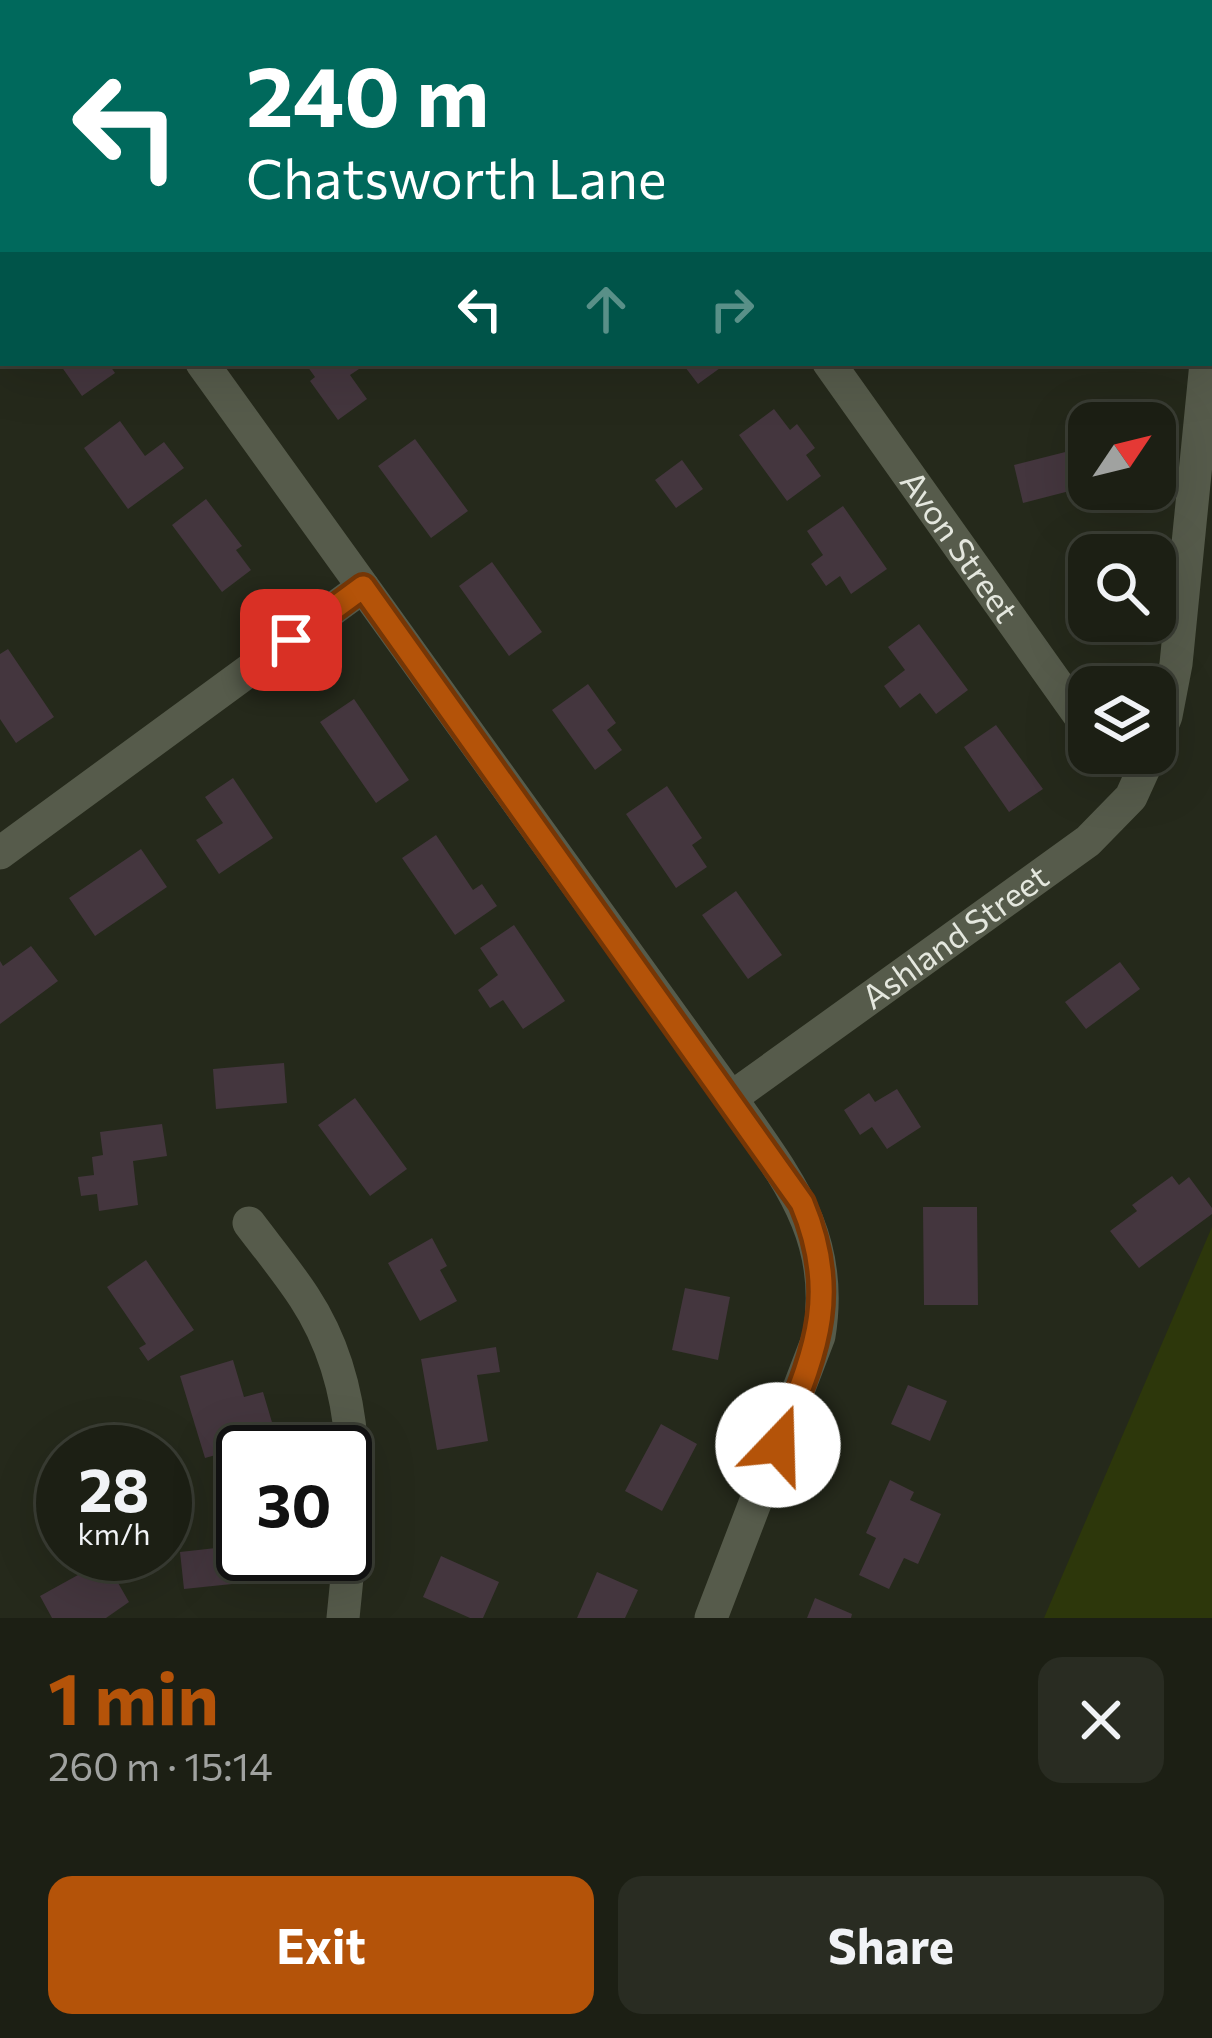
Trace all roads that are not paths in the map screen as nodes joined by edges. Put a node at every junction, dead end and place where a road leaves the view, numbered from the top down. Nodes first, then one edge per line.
1 (204, 366) edge
2 (831, 366) edge
3 (1206, 366) edge
4 (363, 587) junction
5 (1176, 666) edge
6 (1068, 699) edge
7 (1142, 774) edge
8 (0, 853) edge
9 (731, 1098) junction
10 (249, 1222) dead end
11 (343, 1618) edge
12 (711, 1618) edge

1 - 4 street
2 - 6 street, Avon Street
3 - 5 street, Ashland Street
4 - 8 street
4 - 9 street
7 - 9 street, Ashland Street
9 - 12 street
10 - 11 street

